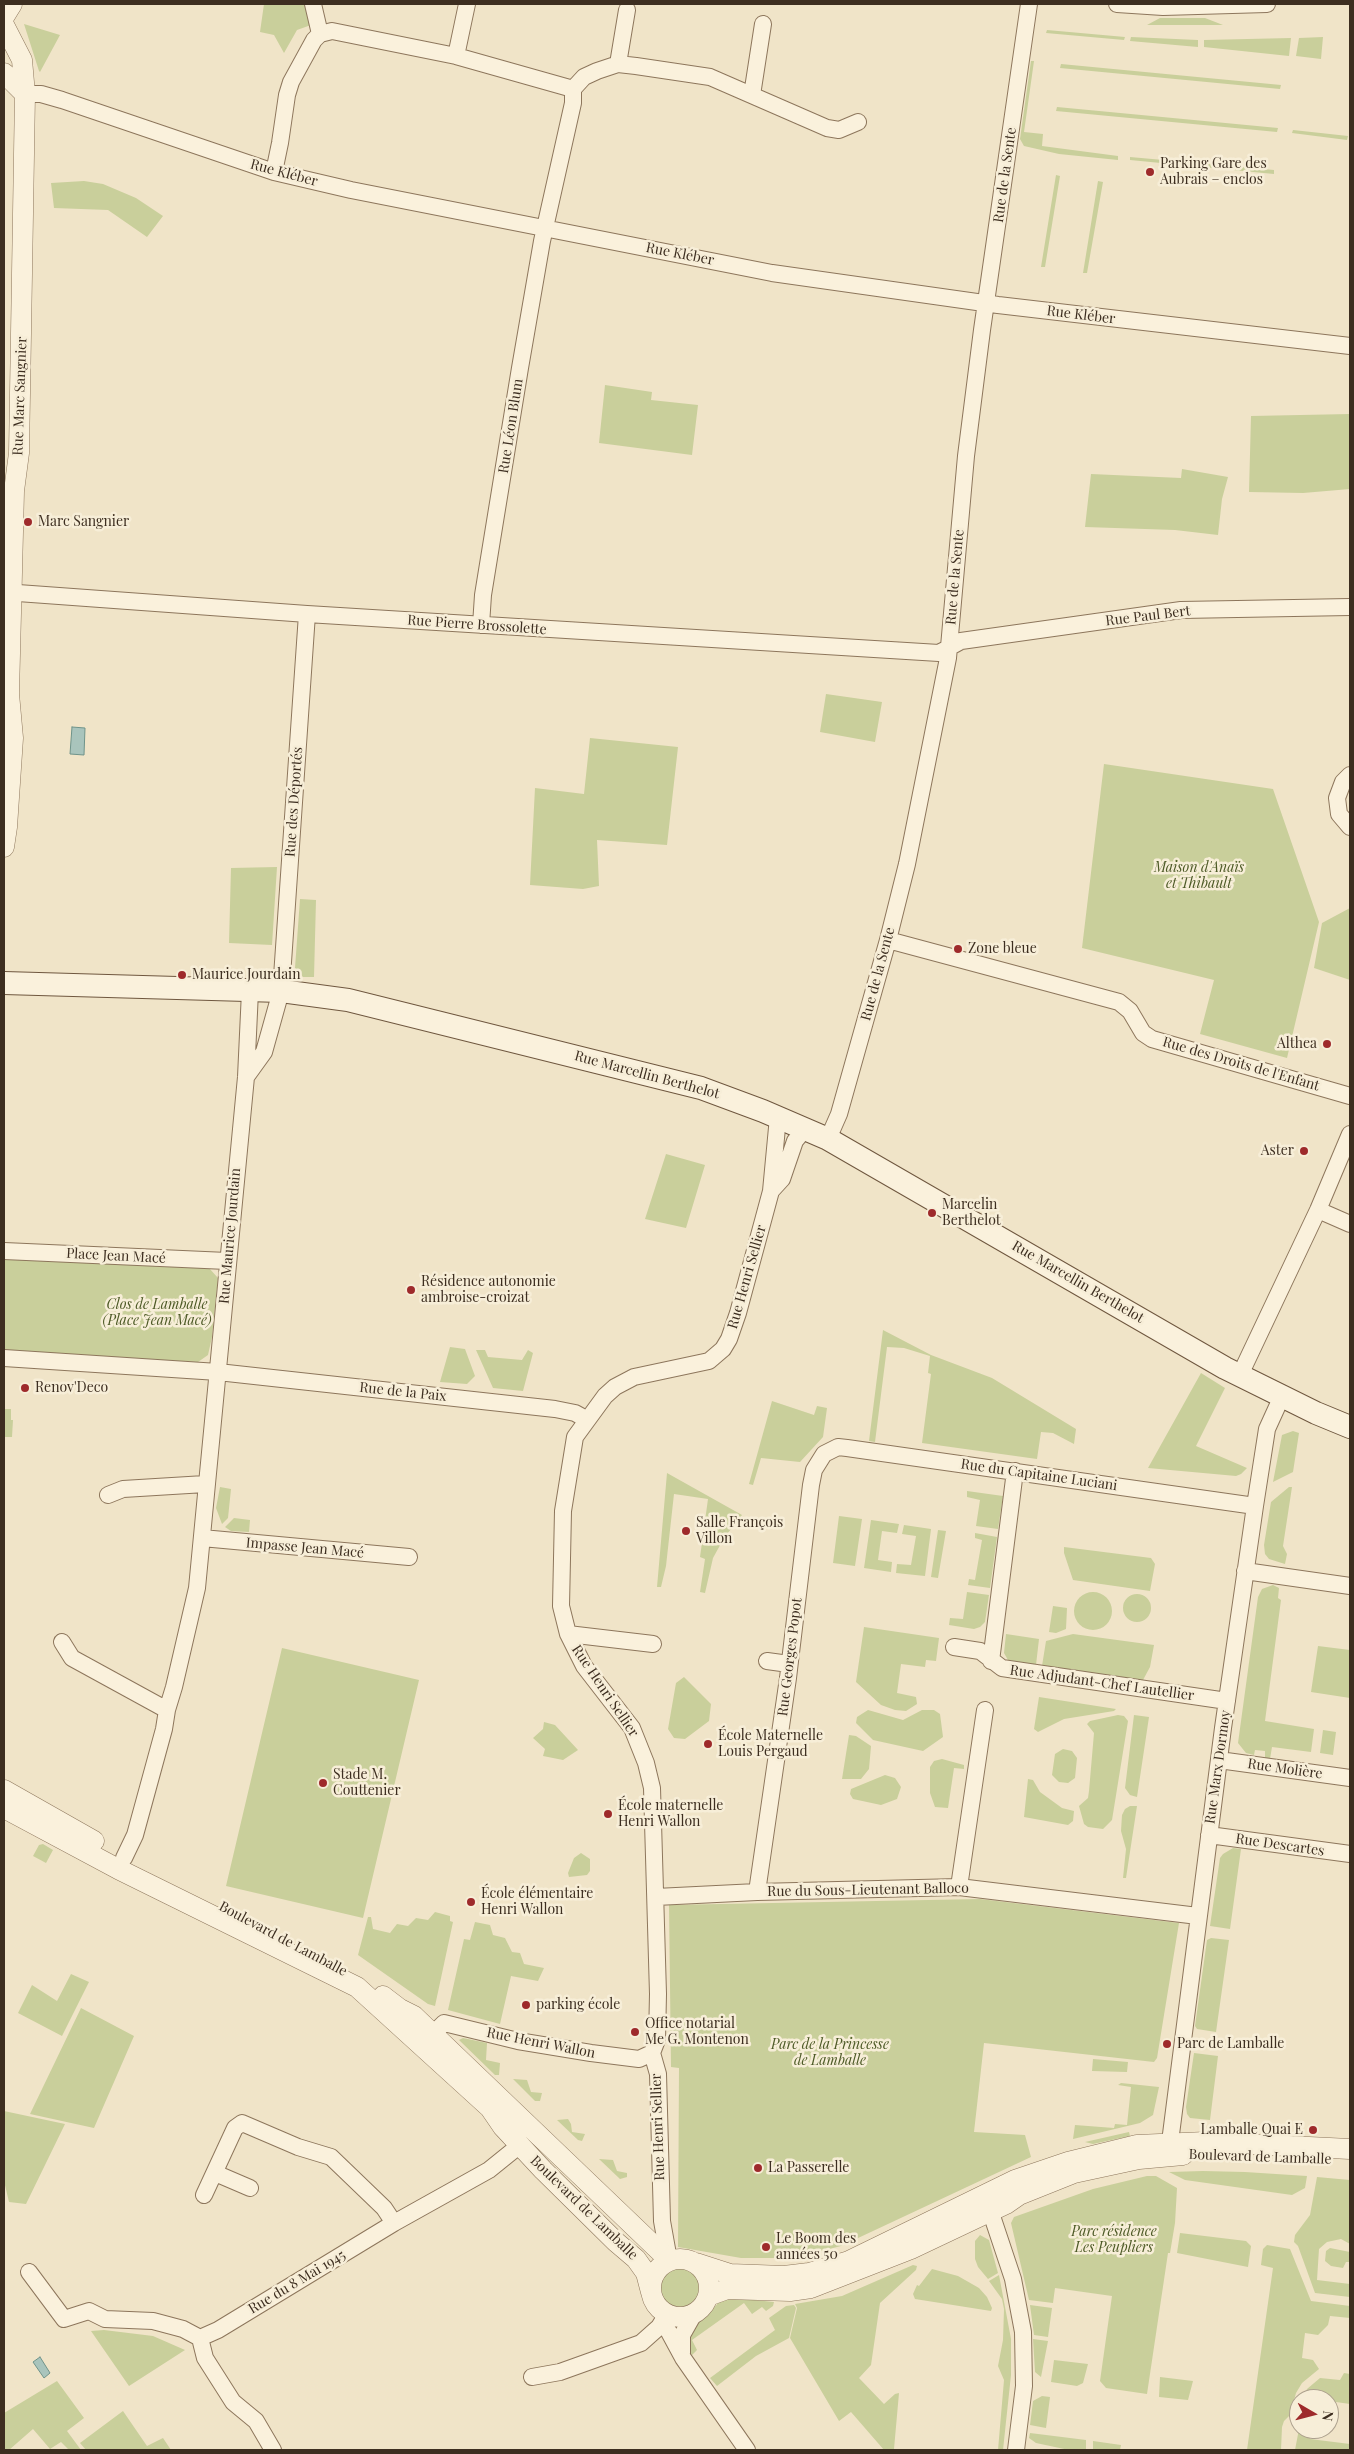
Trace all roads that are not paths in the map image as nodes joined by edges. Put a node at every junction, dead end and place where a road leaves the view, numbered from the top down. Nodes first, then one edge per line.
1 (12, 4) edge
2 (313, 4) edge
3 (467, 4) edge
4 (1029, 4) edge
5 (1117, 4) edge
6 (1267, 4) edge
7 (627, 10) dead end
8 (4, 17) edge
9 (763, 24) dead end
10 (4, 25) edge
11 (320, 34) junction
12 (456, 56) junction
13 (618, 64) junction
14 (4, 73) edge
15 (573, 88) junction
16 (25, 94) junction
17 (752, 96) junction
18 (858, 122) dead end
19 (274, 172) junction
20 (544, 227) junction
21 (986, 304) junction
22 (1350, 346) edge
23 (8, 593) edge
24 (1350, 607) edge
25 (307, 614) junction
26 (481, 625) junction
27 (949, 647) junction
28 (1350, 775) edge
29 (1350, 827) edge
30 (4, 847) edge
31 (888, 940) junction
32 (4, 983) edge
33 (250, 991) junction
34 (281, 991) junction
35 (246, 1078) junction
36 (1350, 1096) edge
37 (1350, 1100) edge
38 (778, 1117) junction
39 (805, 1129) junction
40 (1350, 1134) edge
41 (828, 1139) junction
42 (771, 1191) junction
43 (1318, 1210) junction
44 (1350, 1224) edge
45 (4, 1251) edge
46 (227, 1261) junction
47 (4, 1358) edge
48 (218, 1372) junction
49 (1240, 1375) junction
50 (1282, 1396) junction
51 (586, 1420) junction
52 (1350, 1427) edge
53 (824, 1454) joint
54 (1015, 1471) junction
55 (205, 1484) junction
56 (108, 1495) dead end
57 (1255, 1506) junction
58 (202, 1538) junction
59 (408, 1558) dead end
60 (1245, 1571) junction
61 (1350, 1586) edge
62 (568, 1634) junction
63 (62, 1642) dead end
64 (653, 1644) dead end
65 (954, 1647) dead end
66 (767, 1661) dead end
67 (991, 1661) junction
68 (789, 1664) junction
69 (1227, 1701) junction
70 (167, 1710) junction
71 (984, 1710) dead end
72 (1219, 1760) junction
73 (1350, 1778) edge
74 (4, 1790) edge
75 (4, 1808) edge
76 (1209, 1835) junction
77 (1350, 1854) edge
78 (121, 1863) junction
79 (959, 1887) junction
80 (757, 1892) junction
81 (656, 1897) junction
82 (1198, 1916) junction
83 (428, 2040) junction
84 (652, 2053) junction
85 (520, 2145) junction
86 (1169, 2149) junction
87 (1350, 2149) edge
88 (1350, 2161) edge
89 (215, 2173) junction
90 (250, 2188) dead end
91 (204, 2195) dead end
92 (987, 2203) junction
93 (394, 2223) junction
94 (669, 2260) junction
95 (696, 2263) junction
96 (29, 2272) dead end
97 (651, 2292) junction
98 (708, 2296) junction
99 (695, 2312) junction
100 (665, 2318) junction
101 (200, 2338) junction
102 (683, 2358) junction
103 (532, 2377) dead end
104 (273, 2450) edge
105 (746, 2450) edge
106 (1016, 2450) edge

1 - 8 street
2 - 11 street
3 - 12 street
4 - 21 street, Rue de la Sente
5 - 6 street
7 - 13 street
9 - 17 street
10 - 16 street, Rue Marc Sangnier
11 - 12 street
11 - 19 street
12 - 15 street
13 - 15 street
13 - 17 street
14 - 16 street
15 - 20 street, Rue Léon Blum
16 - 19 street, Rue Kléber
16 - 23 street, Rue Marc Sangnier
17 - 18 street
19 - 20 street, Rue Kléber
20 - 21 street, Rue Kléber
20 - 26 street, Rue Léon Blum
21 - 22 street, Rue Kléber
21 - 27 street, Rue de la Sente
23 - 25 street, Rue Pierre Brossolette
23 - 30 street, Rue Marc Sangnier
24 - 27 street, Rue Paul Bert
25 - 26 street, Rue Pierre Brossolette
25 - 34 street, Rue des Déportés
26 - 27 street, Rue Pierre Brossolette
27 - 31 street, Rue de la Sente
28 - 29 street
31 - 36 street, Rue des Droits de l'Enfant
31 - 41 street, Rue de la Sente
32 - 33 main road, Rue Marcellin Berthelot
33 - 34 main road, Rue Marcellin Berthelot
33 - 35 street, Rue Maurice Jourdain
34 - 35 street, Rue Maurice Jourdain
34 - 38 main road, Rue Marcellin Berthelot
35 - 46 street, Rue Maurice Jourdain
36 - 37 street
38 - 39 main road, Rue Marcellin Berthelot
38 - 42 street, Rue Henri Sellier
39 - 41 main road, Rue Marcellin Berthelot
39 - 42 street, Rue Henri Sellier
40 - 43 street
41 - 49 main road, Rue Marcellin Berthelot
42 - 51 street, Rue Henri Sellier
43 - 44 street
43 - 49 street
45 - 46 street, Place Jean Macé
46 - 48 street, Rue Maurice Jourdain
47 - 48 street
48 - 51 street, Rue de la Paix
48 - 55 street, Rue Maurice Jourdain
49 - 50 main road, Rue Marcellin Berthelot
50 - 52 main road, Rue Marcellin Berthelot
50 - 57 street, Rue Marx Dormoy
51 - 62 street, Rue Henri Sellier
53 - 54 street, Rue du Capitaine Luciani
53 - 68 street, Rue Georges Popot
54 - 57 street, Rue du Capitaine Luciani
54 - 67 street
55 - 56 street
55 - 58 street, Rue Maurice Jourdain
57 - 60 street, Rue Marx Dormoy
58 - 59 street, Impasse Jean Macé
58 - 70 street, Rue Maurice Jourdain
60 - 61 street
60 - 69 street, Rue Marx Dormoy
62 - 64 street
62 - 81 street, Rue Henri Sellier
63 - 70 street
65 - 67 street, Rue Adjudant-Chef Lautellier
66 - 68 street
67 - 69 street, Rue Adjudant-Chef Lautellier
68 - 80 street, Rue Georges Popot
69 - 72 street, Rue Marx Dormoy
70 - 78 street, Rue Maurice Jourdain
71 - 79 street
72 - 73 street, Rue Molière
72 - 76 street, Rue Marx Dormoy
74 - 78 street, Boulevard de Lamballe
75 - 78 street, Boulevard de Lamballe
76 - 77 street, Rue Descartes
76 - 82 street, Rue Marx Dormoy
78 - 83 street, Boulevard de Lamballe
79 - 80 street, Rue du Sous-Lieutenant Balloco
79 - 82 street, Rue du Sous-Lieutenant Balloco
80 - 81 street, Rue du Sous-Lieutenant Balloco
81 - 84 street, Rue Henri Sellier
82 - 86 street, Rue Marx Dormoy
83 - 84 street, Rue Henri Wallon
83 - 85 street, Boulevard de Lamballe
83 - 94 street, Boulevard de Lamballe
84 - 94 street, Rue Henri Sellier
85 - 93 street, Rue du 8 Mai 1945
85 - 97 street, Boulevard de Lamballe
86 - 87 street, Boulevard de Lamballe
86 - 88 street, Boulevard de Lamballe
86 - 92 street, Boulevard de Lamballe
89 - 90 street
89 - 91 street
89 - 93 street
92 - 95 street, Boulevard de Lamballe
92 - 98 street, Boulevard de Lamballe
92 - 106 street
93 - 101 street, Rue du 8 Mai 1945
94 - 95 street
94 - 97 street
95 - 98 street
96 - 101 street
97 - 100 street
98 - 99 street
99 - 100 street
99 - 102 street
100 - 102 street
100 - 103 street
101 - 104 street
102 - 105 street

